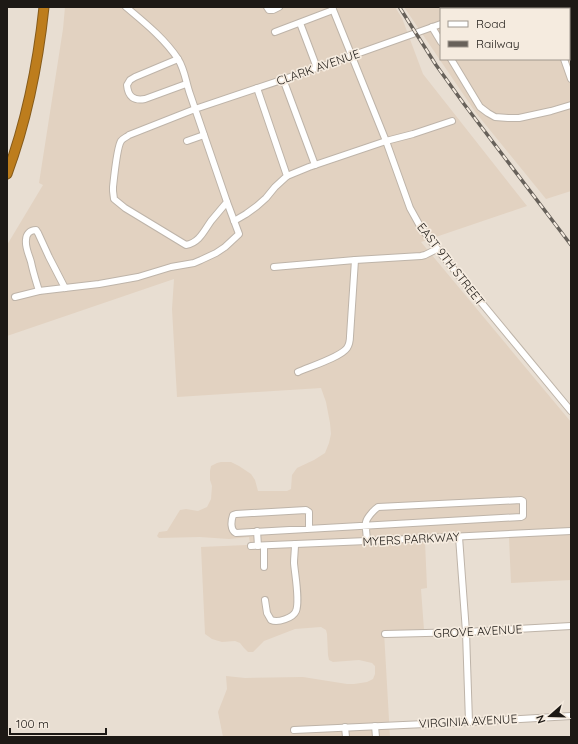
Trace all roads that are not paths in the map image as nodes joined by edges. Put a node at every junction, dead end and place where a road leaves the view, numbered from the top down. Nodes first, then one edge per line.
1 (44, 7) edge
2 (126, 7) edge
3 (267, 7) edge
4 (279, 7) edge
5 (491, 7) edge
6 (483, 8) edge
7 (333, 9) edge
8 (300, 23) junction
9 (440, 24) edge
10 (432, 27) junction
11 (275, 32) dead end
12 (440, 40) edge
13 (352, 55) junction
14 (178, 59) junction
15 (452, 60) edge
16 (564, 60) edge
17 (317, 68) junction
18 (283, 79) junction
19 (571, 79) edge
20 (186, 84) junction
21 (257, 88) junction
22 (571, 105) edge
23 (195, 109) junction
24 (452, 121) dead end
25 (204, 135) junction
26 (187, 141) dead end
27 (386, 141) junction
28 (315, 165) junction
29 (7, 174) edge
30 (287, 176) junction
31 (227, 202) junction
32 (234, 221) junction
33 (437, 250) junction
34 (355, 260) junction
35 (274, 267) dead end
36 (65, 288) junction
37 (39, 290) junction
38 (15, 297) dead end
39 (298, 372) dead end
40 (571, 411) edge
41 (366, 526) junction
42 (309, 529) junction
43 (258, 531) junction
44 (571, 531) edge
45 (459, 537) junction
46 (367, 542) junction
47 (295, 544) junction
48 (258, 546) junction
49 (264, 567) dead end
50 (265, 600) dead end
51 (571, 626) edge
52 (466, 632) junction
53 (385, 634) dead end
54 (571, 716) edge
55 (469, 722) junction
56 (376, 726) junction
57 (345, 727) junction
58 (294, 730) dead end
59 (346, 737) edge
60 (376, 737) edge

1 - 29 highway
2 - 14 street
3 - 4 street
5 - 6 street
7 - 8 street
7 - 13 street, EAST 9TH STREET
8 - 11 street
8 - 17 street
9 - 10 street, CLARK AVENUE
10 - 12 street
10 - 13 street, CLARK AVENUE
13 - 17 street, CLARK AVENUE
13 - 27 street, EAST 9TH STREET
14 - 20 street
14 - 20 street
15 - 22 street
16 - 19 street
17 - 18 street, CLARK AVENUE
18 - 21 street, CLARK AVENUE
18 - 28 street
20 - 23 street
21 - 23 street, CLARK AVENUE
21 - 30 street
23 - 25 street
23 - 31 street
24 - 27 street
25 - 26 street
25 - 31 street
27 - 28 street
27 - 33 street, EAST 9TH STREET
28 - 30 street
30 - 32 street
31 - 32 street
32 - 36 street
33 - 34 street
33 - 40 street, EAST 9TH STREET
34 - 35 street
34 - 39 street
36 - 37 street
36 - 37 street
37 - 38 street
41 - 41 street
41 - 42 street
41 - 46 street
42 - 43 street
42 - 43 street
43 - 48 street
44 - 45 street, MYERS PARKWAY
45 - 46 street, MYERS PARKWAY
45 - 52 street
46 - 47 street, MYERS PARKWAY
47 - 48 street, MYERS PARKWAY
47 - 50 street
48 - 49 street
51 - 52 street, GROVE AVENUE
52 - 53 street, GROVE AVENUE
52 - 55 street
54 - 55 street, VIRGINIA AVENUE
55 - 56 street, VIRGINIA AVENUE
56 - 57 street, VIRGINIA AVENUE
56 - 60 street
57 - 58 street, VIRGINIA AVENUE
57 - 59 street

